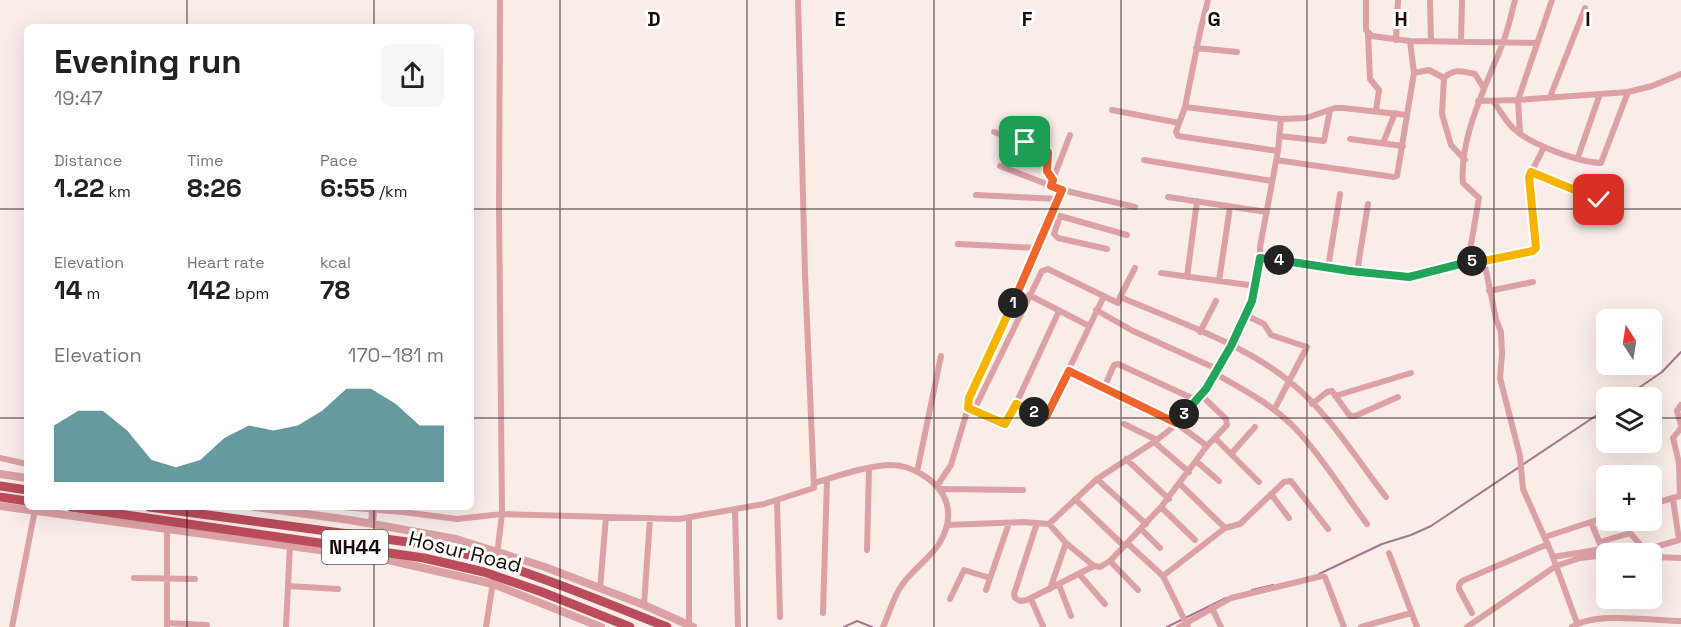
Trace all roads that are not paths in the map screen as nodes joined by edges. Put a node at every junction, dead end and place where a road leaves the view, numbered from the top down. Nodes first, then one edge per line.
1 (500, 0) edge
2 (798, 0) edge
3 (1208, 0) edge
4 (1366, 0) edge
5 (1398, 0) edge
6 (1430, 0) edge
7 (1462, 0) edge
8 (1515, 0) edge
9 (1552, 0) edge
10 (1585, 8) dead end
11 (1368, 34) junction
12 (1396, 40) junction
13 (1410, 41) junction
14 (1431, 41) junction
15 (1461, 41) junction
16 (1503, 43) junction
17 (1537, 43) junction
18 (1196, 48) junction
19 (1237, 52) dead end
20 (1414, 73) junction
21 (1681, 74) edge
22 (1444, 78) junction
23 (1483, 87) junction
24 (1628, 92) junction
25 (1600, 94) junction
26 (1550, 97) junction
27 (1518, 100) junction
28 (1478, 101) junction
29 (1493, 101) junction
30 (1185, 107) junction
31 (1112, 110) dead end
32 (1329, 110) junction
33 (1376, 111) junction
34 (1395, 113) junction
35 (1407, 115) junction
36 (1281, 119) junction
37 (1179, 123) junction
38 (994, 132) dead end
39 (1520, 134) junction
40 (1070, 135) dead end
41 (1279, 136) junction
42 (1350, 139) dead end
43 (1383, 143) junction
44 (1403, 146) junction
45 (1544, 147) junction
46 (1278, 151) junction
47 (1578, 158) junction
48 (1144, 160) dead end
49 (1276, 160) junction
50 (1465, 160) junction
51 (1000, 166) dead end
52 (1531, 172) junction
53 (1272, 181) junction
54 (1052, 183) junction
55 (1062, 190) junction
56 (1340, 194) dead end
57 (976, 195) dead end
58 (1168, 196) dead end
59 (1058, 200) junction
60 (1599, 200) dead end
61 (1197, 201) junction
62 (1368, 204) dead end
63 (1135, 207) dead end
64 (1230, 207) junction
65 (1267, 212) junction
66 (1056, 215) junction
67 (1127, 235) dead end
68 (958, 244) dead end
69 (1038, 248) junction
70 (1107, 249) dead end
71 (1260, 258) junction
72 (1484, 261) junction
73 (1468, 262) junction
74 (1135, 268) dead end
75 (1328, 268) junction
76 (1357, 272) junction
77 (1161, 273) dead end
78 (1187, 277) junction
79 (1219, 281) junction
80 (1533, 282) dead end
81 (1256, 286) junction
82 (1490, 291) junction
83 (1029, 295) junction
84 (1104, 297) junction
85 (1120, 297) junction
86 (1215, 301) dead end
87 (1096, 310) junction
88 (1059, 311) junction
89 (1245, 315) junction
90 (1089, 326) junction
91 (1200, 332) junction
92 (1231, 346) junction
93 (941, 356) dead end
94 (1069, 371) junction
95 (1216, 371) junction
96 (1411, 373) dead end
97 (1289, 381) junction
98 (1104, 388) junction
99 (1335, 396) junction
100 (1398, 397) dead end
101 (1198, 398) junction
102 (1016, 404) junction
103 (1312, 404) junction
104 (1681, 405) edge
105 (971, 409) junction
106 (1274, 410) junction
107 (1176, 423) junction
108 (1124, 424) dead end
109 (1255, 427) dead end
110 (1681, 427) edge
111 (1215, 438) junction
112 (1156, 441) junction
113 (1208, 446) junction
114 (1231, 454) junction
115 (0, 458) edge
116 (1126, 459) junction
117 (1196, 461) junction
118 (1680, 462) edge
119 (24, 463) edge
120 (869, 469) junction
121 (917, 472) junction
122 (1189, 472) junction
123 (0, 474) edge
124 (24, 478) edge
125 (826, 479) junction
126 (1097, 479) junction
127 (1219, 481) dead end
128 (1259, 482) dead end
129 (814, 483) junction
130 (1180, 484) junction
131 (0, 486) edge
132 (939, 488) junction
133 (24, 490) edge
134 (1023, 490) dead end
135 (1271, 494) junction
136 (0, 497) edge
137 (1386, 497) dead end
138 (1676, 497) edge
139 (1075, 499) junction
140 (1169, 499) junction
141 (777, 500) junction
142 (24, 501) edge
143 (0, 506) edge
144 (1681, 506) edge
145 (1161, 507) junction
146 (24, 509) edge
147 (735, 509) junction
148 (35, 510) joint
149 (92, 510) edge
150 (171, 510) edge
151 (276, 510) edge
152 (365, 510) edge
153 (373, 511) junction
154 (502, 514) junction
155 (606, 517) junction
156 (689, 517) junction
157 (650, 518) junction
158 (1289, 518) dead end
159 (1596, 520) edge
160 (1591, 522) junction
161 (1009, 523) junction
162 (1037, 523) junction
163 (372, 524) junction
164 (1049, 524) junction
165 (1367, 524) dead end
166 (947, 525) junction
167 (1143, 527) junction
168 (1225, 528) junction
169 (1328, 529) dead end
170 (167, 530) junction
171 (1196, 540) dead end
172 (1546, 540) junction
173 (1600, 542) junction
174 (1066, 543) junction
175 (290, 545) junction
176 (1126, 545) junction
177 (1160, 548) dead end
178 (867, 550) dead end
179 (498, 551) junction
180 (1389, 553) dead end
181 (1596, 556) edge
182 (1553, 557) junction
183 (1662, 557) edge
184 (1681, 558) edge
185 (1110, 561) junction
186 (496, 562) junction
187 (1094, 566) junction
188 (1556, 566) junction
189 (1080, 575) junction
190 (1164, 576) junction
191 (134, 578) dead end
192 (990, 578) junction
193 (168, 579) junction
194 (195, 579) dead end
195 (494, 580) junction
196 (1059, 585) junction
197 (288, 586) junction
198 (338, 589) dead end
199 (600, 589) junction
200 (1050, 589) junction
201 (986, 590) dead end
202 (1138, 590) dead end
203 (1030, 598) junction
204 (950, 600) dead end
205 (1105, 604) dead end
206 (644, 605) junction
207 (1212, 608) junction
208 (823, 613) dead end
209 (1411, 613) junction
210 (1472, 613) dead end
211 (1071, 616) dead end
212 (780, 617) dead end
213 (1678, 623) edge
214 (884, 624) edge
215 (1186, 624) edge
216 (167, 625) edge
217 (207, 625) dead end
218 (1379, 625) edge
219 (1575, 625) edge
220 (691, 626) edge
221 (1043, 626) edge
222 (12, 627) edge
223 (286, 627) edge
224 (486, 627) edge
225 (601, 627) edge
226 (630, 627) edge
227 (667, 627) edge
228 (738, 627) edge
229 (1179, 627) edge
230 (1221, 627) edge
231 (1344, 627) edge
232 (1361, 627) edge
233 (1417, 627) edge
234 (1467, 627) edge

1 - 154 street
2 - 129 street
3 - 18 street
4 - 11 street
5 - 12 street
6 - 14 street
7 - 15 street
8 - 16 street
9 - 17 street
10 - 26 street
11 - 12 street
11 - 33 street
12 - 13 street
13 - 14 street
13 - 20 street
14 - 15 street
15 - 16 street
16 - 17 street
16 - 23 street
17 - 27 street
18 - 19 street
18 - 30 street
20 - 22 street
20 - 35 street
21 - 24 street
22 - 23 street
22 - 50 street
23 - 28 street
24 - 25 street
24 - 47 street
25 - 26 street
25 - 47 street
26 - 27 street
27 - 29 street
27 - 39 street
28 - 29 street
28 - 50 street
29 - 39 street
30 - 36 street
30 - 37 street
31 - 37 street
32 - 33 street
32 - 36 street
32 - 41 street
33 - 34 street
34 - 35 street
34 - 43 street
35 - 44 street
36 - 41 street
37 - 46 street
38 - 54 street
39 - 45 street
40 - 54 street
41 - 46 street
42 - 43 street
43 - 44 street
44 - 49 street
45 - 47 street
45 - 52 street
46 - 49 street
48 - 53 street
49 - 53 street
50 - 73 street
51 - 54 street
52 - 60 street
52 - 72 street
53 - 65 street
54 - 55 street
55 - 59 street
55 - 63 street
56 - 75 street
57 - 59 street
58 - 61 street
59 - 66 street
61 - 64 street
61 - 78 street
62 - 76 street
64 - 65 street
64 - 79 street
65 - 71 street
66 - 67 street
66 - 69 street
66 - 70 street
68 - 69 street
69 - 105 street
71 - 75 street
71 - 81 street
72 - 73 street
72 - 82 street
73 - 76 street
74 - 85 street
75 - 76 street
77 - 78 street
78 - 79 street
79 - 81 street
80 - 82 street
81 - 89 street
82 - 172 street
83 - 84 street
83 - 88 street
83 - 105 street
84 - 85 street
84 - 87 street
85 - 91 street
86 - 91 street
87 - 90 street
87 - 95 street
88 - 90 street
88 - 102 street
89 - 92 street
89 - 97 street
90 - 94 street
91 - 92 street
92 - 95 street
92 - 97 street
93 - 121 street
94 - 98 street
94 - 102 street
95 - 101 street
95 - 106 street
96 - 99 street
97 - 103 street
97 - 106 street
98 - 101 street
98 - 107 street
99 - 100 street
99 - 103 street
101 - 107 street
101 - 111 street
102 - 105 street
103 - 137 street
104 - 110 street
105 - 132 street
106 - 165 street
107 - 112 street
107 - 113 street
108 - 112 street
109 - 114 street
110 - 118 street
111 - 113 street
111 - 114 street
112 - 116 street
112 - 122 street
113 - 117 street
114 - 128 street
115 - 119 street
116 - 126 street
116 - 140 street
117 - 122 street
117 - 127 street
118 - 138 street
120 - 121 street
120 - 125 street
120 - 178 street
121 - 132 street
122 - 130 street
123 - 124 street
125 - 129 street
125 - 208 street
126 - 139 street
126 - 167 street
129 - 141 street
130 - 140 street
130 - 168 street
131 - 133 highway
132 - 134 street
132 - 166 street
135 - 158 street
135 - 168 street
135 - 169 street
136 - 142 highway
138 - 144 street
138 - 173 street
139 - 164 street
139 - 176 street
140 - 145 street
141 - 147 street
141 - 212 street
143 - 146 street
145 - 167 street
145 - 171 street
147 - 156 street
147 - 228 street
148 - 170 street
148 - 222 street
149 - 195 highway, Hosur Road / NH44
150 - 186 highway, Hosur Road / NH44
151 - 163 street
152 - 153 street
153 - 154 street
153 - 163 street
154 - 155 street
154 - 179 street
155 - 157 street
155 - 199 street
156 - 157 street
156 - 220 street
157 - 206 street
159 - 160 street
160 - 172 street
160 - 173 street
161 - 162 street
161 - 166 street
161 - 192 street
162 - 164 street
162 - 203 street
163 - 179 street
164 - 174 street
166 - 214 street
167 - 176 street
167 - 177 street
168 - 190 street
170 - 175 street
170 - 193 street
172 - 182 street
172 - 210 street
173 - 182 street
174 - 187 street
174 - 200 street
175 - 195 street
175 - 197 street
176 - 185 street
176 - 190 street
179 - 186 street
179 - 199 street
180 - 209 street
181 - 188 street
182 - 188 street
183 - 184 street
185 - 187 street
185 - 202 street
186 - 227 highway, Hosur Road / NH44
187 - 189 street
188 - 219 street
188 - 234 street
189 - 196 street
189 - 205 street
190 - 215 street
191 - 193 street
192 - 201 street
192 - 204 street
193 - 194 street
193 - 216 street
195 - 224 street
195 - 225 street
195 - 226 highway, Hosur Road / NH44
196 - 200 street
196 - 211 street
197 - 198 street
197 - 223 street
199 - 206 street
200 - 203 street
203 - 221 street
206 - 220 street
207 - 215 street
207 - 230 street
207 - 231 street
209 - 218 street
209 - 233 street
213 - 219 street
215 - 229 street
216 - 217 street
218 - 232 street

